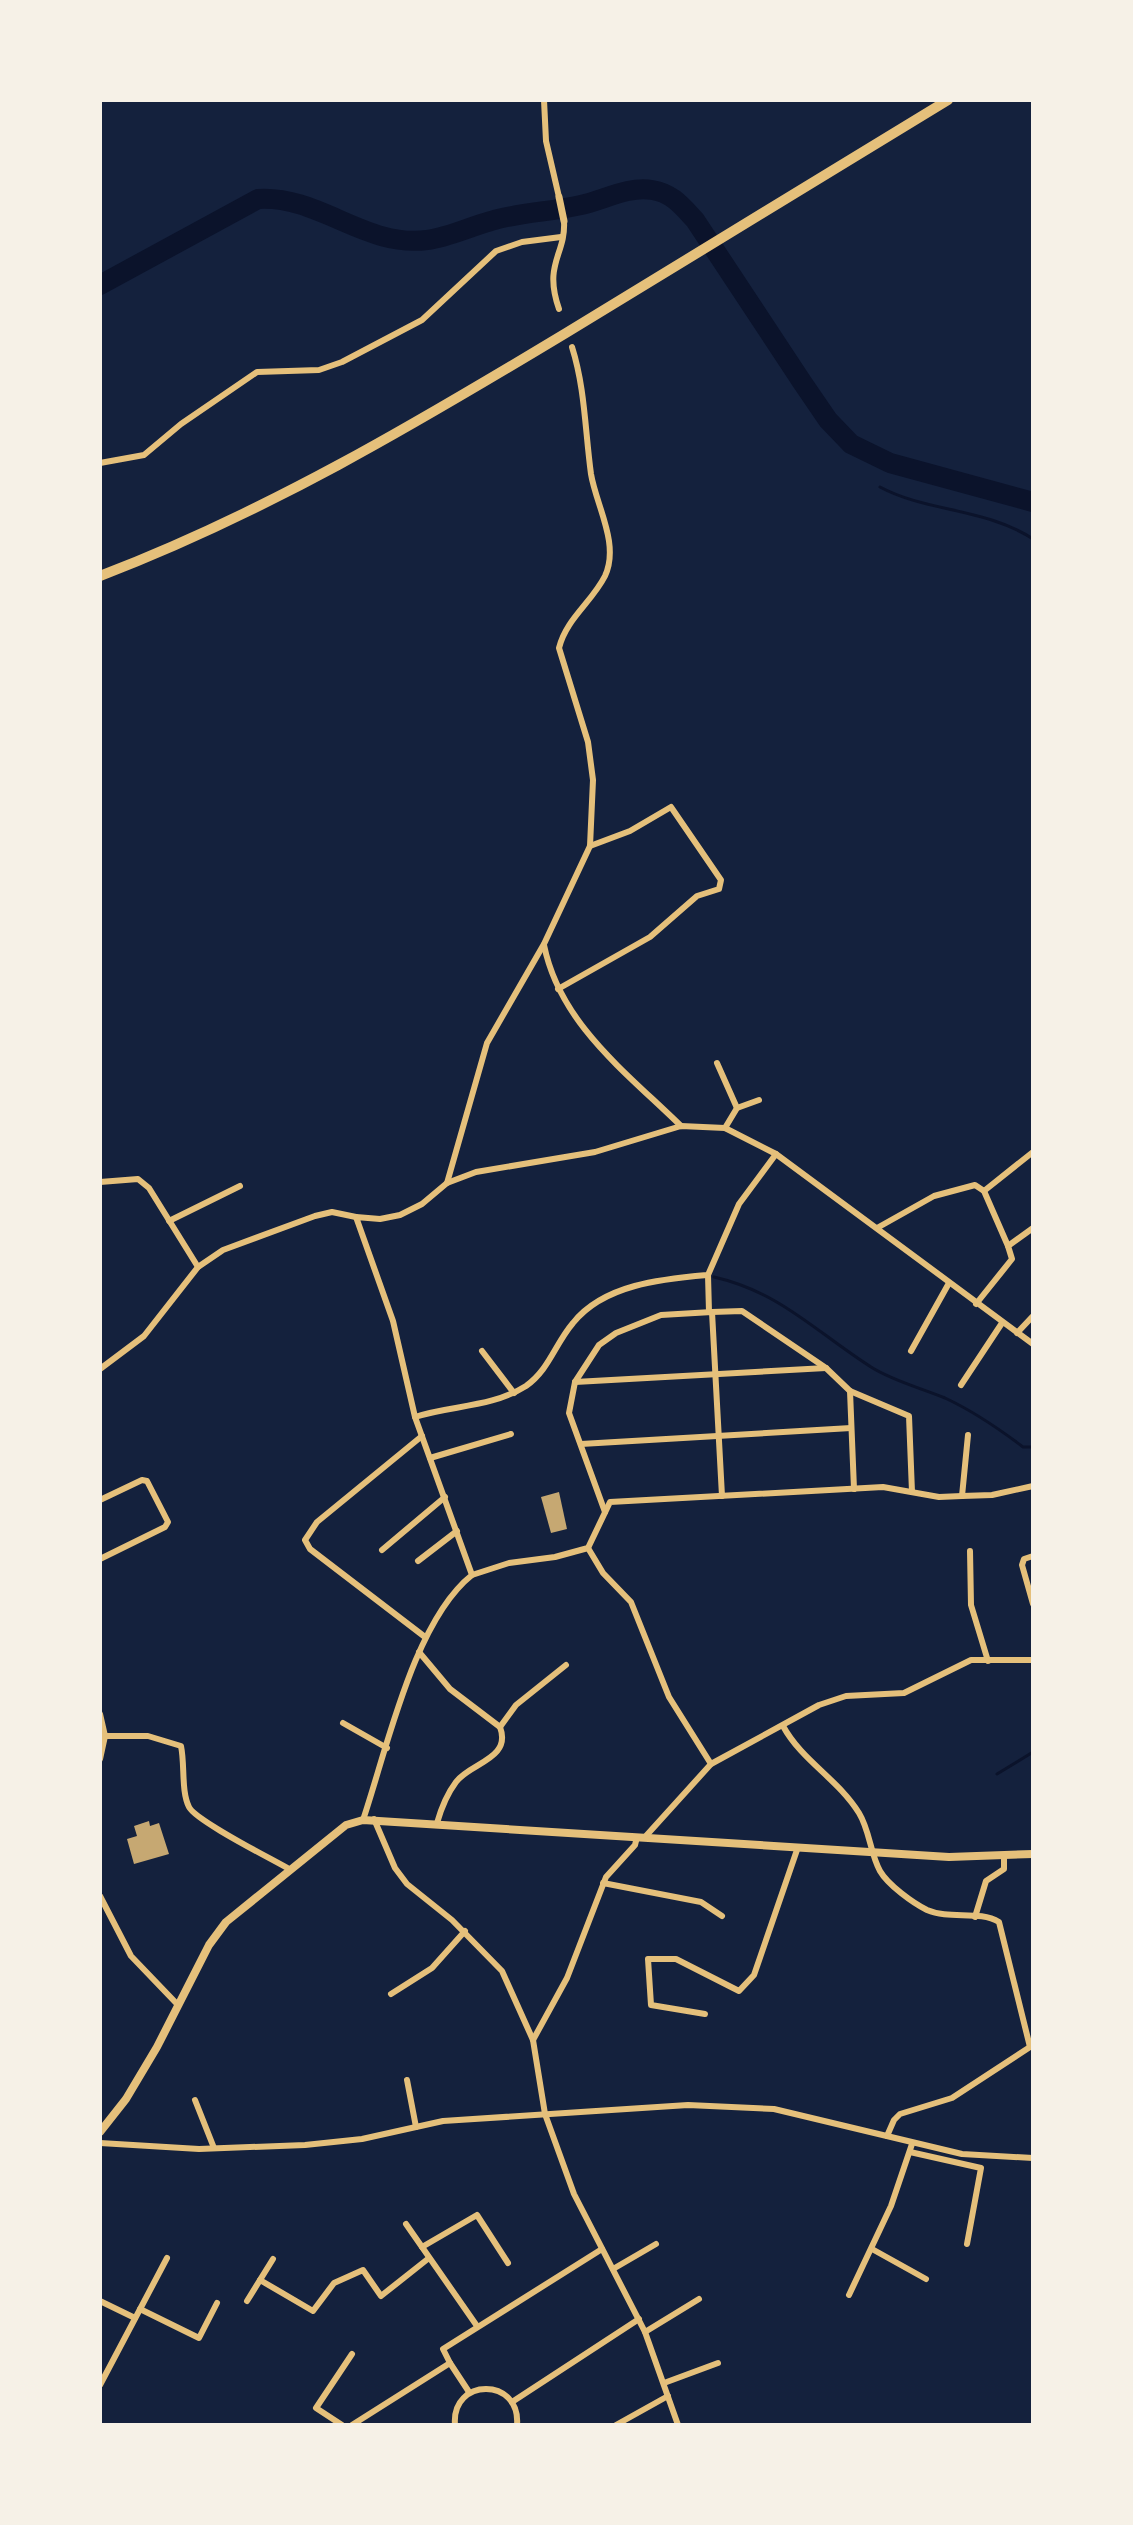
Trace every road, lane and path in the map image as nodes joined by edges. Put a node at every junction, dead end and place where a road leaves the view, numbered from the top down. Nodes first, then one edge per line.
1 (544, 100) edge
2 (948, 100) edge
3 (559, 197) joint
4 (564, 221) joint
5 (561, 237) junction
6 (559, 309) dead end
7 (572, 347) dead end
8 (100, 463) edge
9 (100, 576) edge
10 (590, 846) junction
11 (544, 944) junction
12 (558, 989) junction
13 (717, 1063) dead end
14 (759, 1100) dead end
15 (737, 1108) junction
16 (681, 1126) junction
17 (725, 1128) junction
18 (1033, 1152) edge
19 (776, 1154) junction
20 (100, 1182) edge
21 (447, 1183) junction
22 (240, 1186) dead end
23 (984, 1191) junction
24 (356, 1217) junction
25 (169, 1221) junction
26 (877, 1228) junction
27 (1033, 1228) edge
28 (1008, 1246) junction
29 (198, 1267) junction
30 (708, 1275) junction
31 (949, 1283) junction
32 (976, 1304) junction
33 (710, 1312) junction
34 (1033, 1316) edge
35 (1002, 1323) junction
36 (1017, 1333) junction
37 (1033, 1344) edge
38 (482, 1351) dead end
39 (911, 1351) dead end
40 (826, 1368) junction
41 (100, 1369) edge
42 (715, 1375) junction
43 (575, 1382) junction
44 (961, 1385) dead end
45 (850, 1391) junction
46 (514, 1393) junction
47 (415, 1417) junction
48 (851, 1428) junction
49 (511, 1434) dead end
50 (968, 1435) dead end
51 (422, 1436) junction
52 (719, 1437) junction
53 (581, 1444) junction
54 (430, 1458) junction
55 (1033, 1486) edge
56 (854, 1489) junction
57 (912, 1492) junction
58 (722, 1496) junction
59 (962, 1496) junction
60 (445, 1497) junction
61 (100, 1500) edge
62 (605, 1512) junction
63 (457, 1531) junction
64 (588, 1548) junction
65 (382, 1550) dead end
66 (970, 1551) dead end
67 (1033, 1556) edge
68 (100, 1559) edge
69 (418, 1561) dead end
70 (472, 1575) junction
71 (1033, 1604) edge
72 (425, 1637) junction
73 (419, 1652) junction
74 (1033, 1660) edge
75 (988, 1661) junction
76 (566, 1665) dead end
77 (100, 1714) edge
78 (343, 1723) dead end
79 (783, 1726) junction
80 (500, 1727) junction
81 (102, 1736) edge
82 (387, 1748) junction
83 (100, 1759) edge
84 (711, 1764) junction
85 (374, 1819) junction
86 (363, 1820) junction
87 (437, 1823) junction
88 (641, 1837) junction
89 (798, 1847) junction
90 (875, 1852) junction
91 (1033, 1854) edge
92 (1004, 1857) junction
93 (289, 1869) junction
94 (603, 1883) junction
95 (100, 1896) edge
96 (722, 1916) dead end
97 (975, 1917) junction
98 (465, 1931) junction
99 (391, 1994) dead end
100 (178, 2005) junction
101 (705, 2014) dead end
102 (533, 2040) junction
103 (1032, 2046) edge
104 (407, 2080) dead end
105 (195, 2100) dead end
106 (545, 2114) junction
107 (416, 2127) junction
108 (100, 2132) edge
109 (887, 2136) junction
110 (100, 2143) edge
111 (912, 2144) junction
112 (214, 2148) junction
113 (910, 2152) junction
114 (1033, 2158) edge
115 (406, 2224) dead end
116 (656, 2244) dead end
117 (967, 2244) dead end
118 (422, 2247) junction
119 (602, 2249) junction
120 (872, 2249) junction
121 (167, 2258) dead end
122 (429, 2258) junction
123 (273, 2259) dead end
124 (508, 2263) dead end
125 (613, 2269) junction
126 (926, 2279) dead end
127 (260, 2280) junction
128 (849, 2295) dead end
129 (699, 2299) dead end
130 (100, 2301) edge
131 (247, 2301) dead end
132 (217, 2303) dead end
133 (140, 2309) junction
134 (135, 2318) junction
135 (639, 2319) junction
136 (477, 2326) junction
137 (645, 2332) junction
138 (352, 2354) dead end
139 (450, 2363) junction
140 (718, 2363) dead end
141 (103, 2371) edge
142 (664, 2383) junction
143 (100, 2385) edge
144 (469, 2392) junction
145 (668, 2396) junction
146 (512, 2402) junction
147 (342, 2425) edge
148 (352, 2425) edge
149 (455, 2425) edge
150 (517, 2425) edge
151 (616, 2425) edge
152 (678, 2425) edge

1 - 3 street
2 - 9 highway
3 - 4 street
4 - 5 street
5 - 6 street
5 - 8 street
7 - 10 street
10 - 11 street
10 - 12 street
11 - 12 street
11 - 21 street
12 - 16 street
13 - 15 street
14 - 15 street
15 - 17 street
16 - 17 street
16 - 21 street
17 - 19 street
18 - 23 street
19 - 26 street
19 - 30 street
20 - 25 street
21 - 24 street
22 - 25 street
23 - 26 street
23 - 28 street
24 - 29 street
24 - 47 street
25 - 29 street
26 - 31 street
27 - 28 street
28 - 32 street
29 - 41 street
30 - 33 street
30 - 46 street
31 - 32 street
31 - 39 street
32 - 35 street
33 - 40 street
33 - 42 street
33 - 43 street
34 - 36 street
35 - 36 street
35 - 44 street
36 - 37 street
38 - 46 street
40 - 42 street
40 - 45 street
42 - 43 street
42 - 52 street
43 - 53 street
45 - 48 street
45 - 57 street
46 - 47 street
47 - 51 street
48 - 52 street
48 - 56 street
49 - 54 street
50 - 59 street
51 - 54 street
51 - 72 street
52 - 53 street
52 - 58 street
53 - 62 street
54 - 60 street
55 - 59 street
56 - 57 street
56 - 58 street
57 - 59 street
58 - 62 street
60 - 63 street
60 - 65 street
61 - 68 street
62 - 64 street
63 - 69 street
63 - 70 street
64 - 70 street
64 - 84 street
66 - 75 street
67 - 71 street
70 - 72 street
72 - 73 street
73 - 80 street
73 - 82 street
74 - 75 street
75 - 79 street
76 - 80 street
77 - 81 street
78 - 82 street
79 - 84 street
79 - 90 street
80 - 87 street
81 - 83 street
81 - 93 street
82 - 86 street
84 - 88 street
85 - 86 main road
85 - 87 main road
85 - 98 street
86 - 93 main road
87 - 88 main road
88 - 89 main road
88 - 94 street
89 - 90 main road
89 - 101 street
90 - 92 main road
90 - 97 street
91 - 92 main road
92 - 97 street
93 - 100 main road
94 - 96 street
94 - 102 street
95 - 100 street
97 - 103 street
98 - 99 street
98 - 102 street
100 - 108 main road
102 - 106 street
103 - 109 street
104 - 107 street
105 - 112 street
106 - 107 street
106 - 109 street
106 - 119 street
107 - 112 street
109 - 111 street
110 - 112 street
111 - 113 street
111 - 114 street
113 - 117 street
113 - 120 street
115 - 118 street
116 - 125 street
118 - 122 street
118 - 124 street
119 - 125 street
119 - 136 street
120 - 126 street
120 - 128 street
121 - 133 street
122 - 127 street
122 - 136 street
123 - 127 street
125 - 135 street
127 - 131 street
129 - 137 street
130 - 134 street
132 - 133 street
133 - 134 street
134 - 141 street
135 - 137 street
135 - 146 street
136 - 139 street
137 - 142 street
138 - 147 street
139 - 144 street
139 - 148 street
140 - 142 street
141 - 143 street
142 - 145 street
144 - 146 street
144 - 149 street
145 - 151 street
145 - 152 street
146 - 150 street

